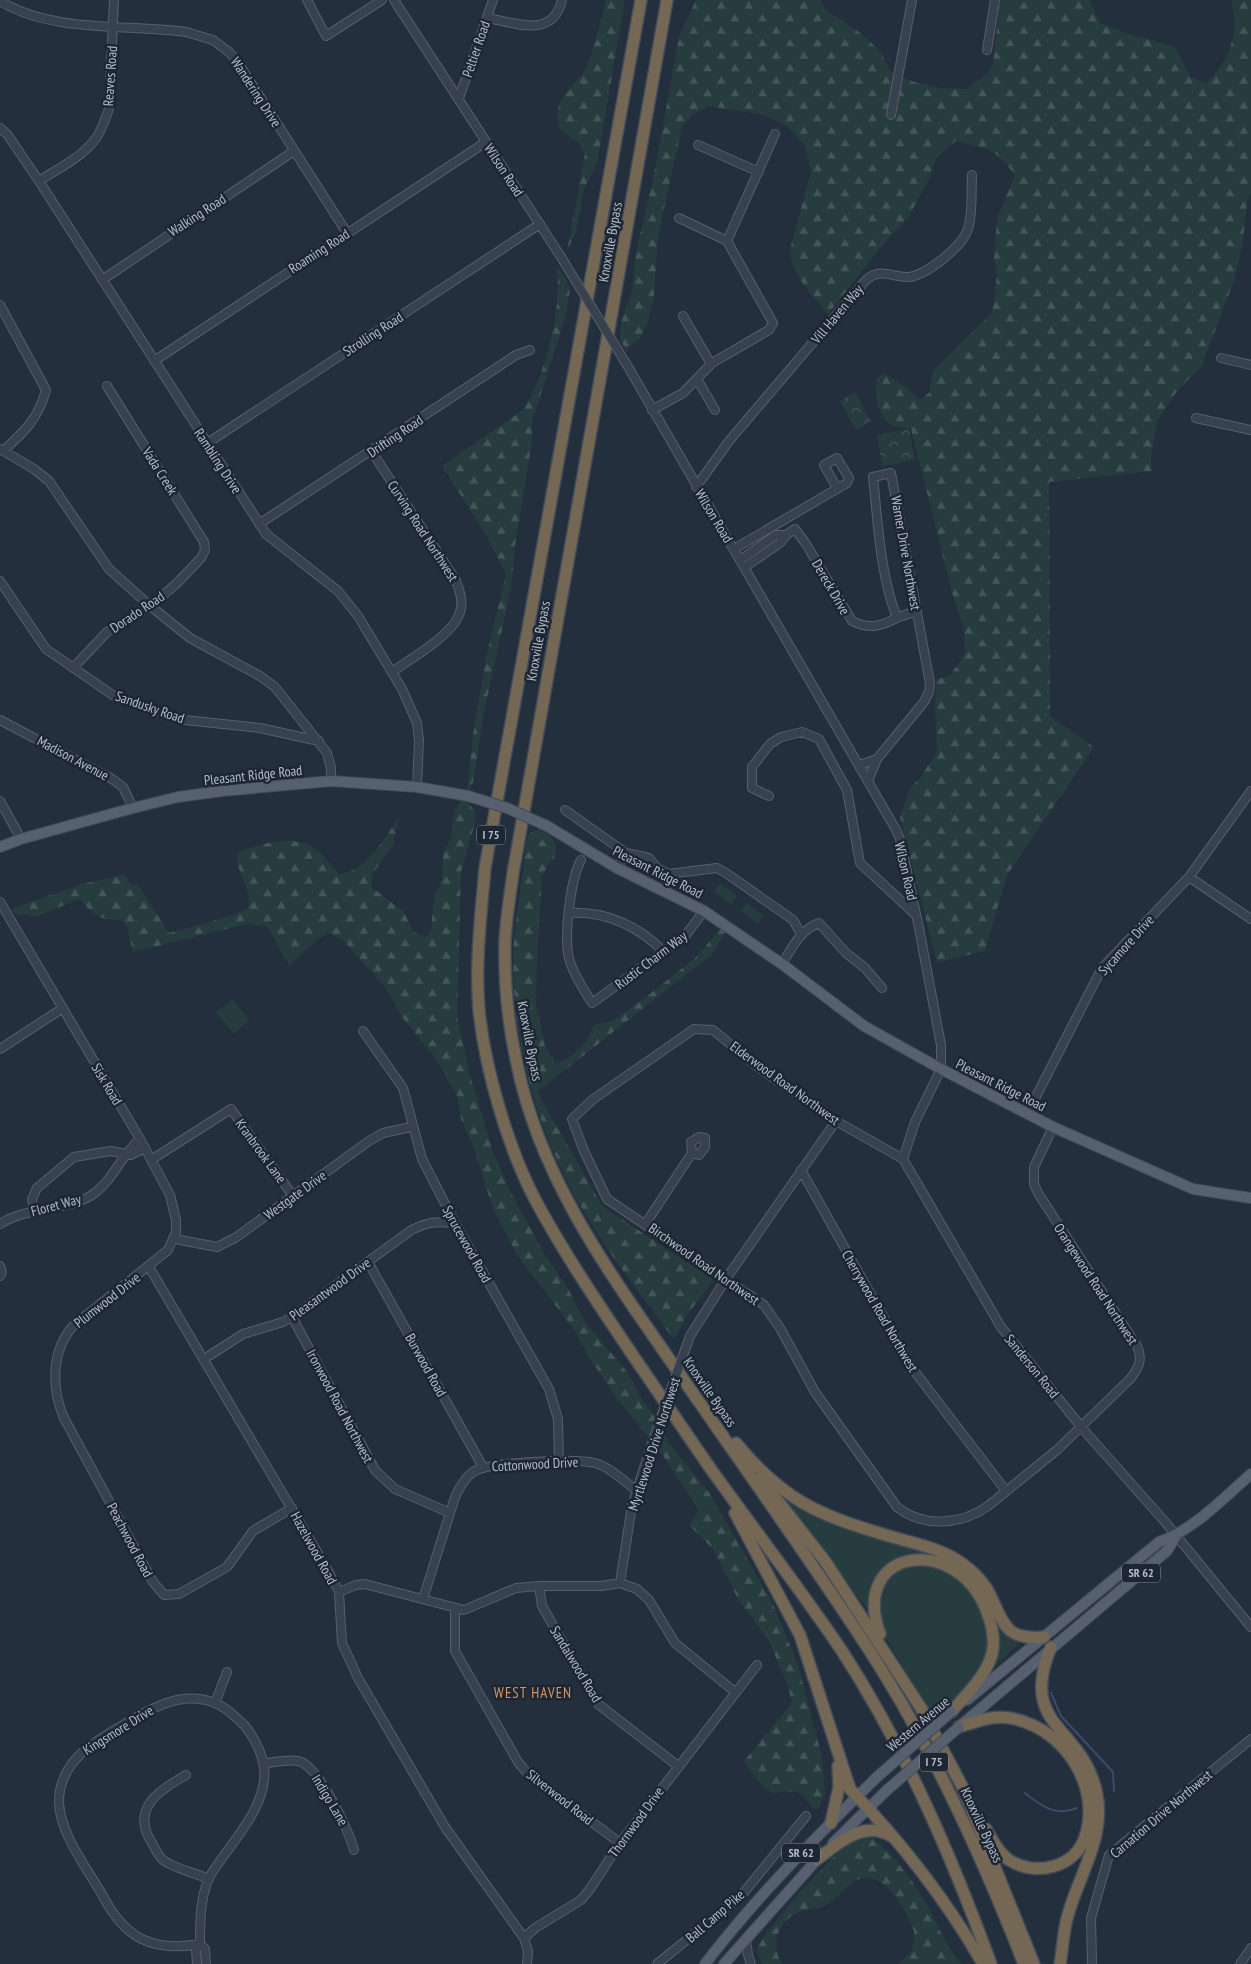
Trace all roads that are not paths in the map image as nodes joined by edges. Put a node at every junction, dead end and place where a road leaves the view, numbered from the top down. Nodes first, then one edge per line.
1 (114, 0) edge
2 (307, 0) edge
3 (382, 0) edge
4 (394, 0) edge
5 (493, 0) edge
6 (562, 0) edge
7 (641, 0) edge
8 (667, 0) edge
9 (676, 0) edge
10 (912, 0) edge
11 (995, 0) edge
12 (0, 1) edge
13 (487, 18) junction
14 (112, 26) junction
15 (662, 31) junction
16 (987, 50) dead end
17 (459, 98) junction
18 (891, 115) dead end
19 (0, 128) edge
20 (775, 134) dead end
21 (486, 142) junction
22 (698, 145) dead end
23 (294, 151) junction
24 (759, 172) junction
25 (972, 175) dead end
26 (39, 182) junction
27 (679, 218) dead end
28 (540, 224) junction
29 (347, 233) junction
30 (727, 241) junction
31 (102, 280) junction
32 (0, 304) edge
33 (682, 316) dead end
34 (530, 350) dead end
35 (1221, 358) dead end
36 (154, 361) junction
37 (711, 364) junction
38 (1251, 365) edge
39 (697, 379) junction
40 (107, 386) dead end
41 (652, 410) junction
42 (715, 410) dead end
43 (1196, 418) dead end
44 (1251, 430) edge
45 (206, 444) junction
46 (1, 450) edge
47 (372, 452) junction
48 (696, 486) junction
49 (837, 488) dead end
50 (259, 524) junction
51 (786, 535) junction
52 (734, 549) junction
53 (201, 558) joint
54 (740, 560) junction
55 (745, 567) junction
56 (0, 581) edge
57 (149, 605) junction
58 (916, 612) junction
59 (897, 618) junction
60 (73, 668) junction
61 (392, 672) junction
62 (0, 720) edge
63 (319, 741) junction
64 (876, 759) junction
65 (860, 765) junction
66 (331, 781) junction
67 (868, 781) junction
68 (417, 787) junction
69 (1251, 791) edge
70 (769, 796) dead end
71 (0, 801) edge
72 (133, 808) junction
73 (565, 810) dead end
74 (21, 839) junction
75 (0, 848) edge
76 (626, 853) junction
77 (581, 860) dead end
78 (617, 868) junction
79 (1189, 877) junction
80 (0, 902) edge
81 (704, 911) junction
82 (569, 912) junction
83 (916, 915) junction
84 (1251, 919) edge
85 (802, 934) junction
86 (664, 952) junction
87 (782, 964) junction
88 (882, 988) dead end
89 (63, 1008) junction
90 (363, 1031) dead end
91 (0, 1049) edge
92 (941, 1069) junction
93 (1027, 1114) junction
94 (572, 1119) joint
95 (836, 1121) junction
96 (411, 1127) junction
97 (1053, 1127) junction
98 (140, 1139) junction
99 (145, 1148) junction
100 (692, 1154) dead end
101 (126, 1155) junction
102 (902, 1159) junction
103 (151, 1160) junction
104 (802, 1170) junction
105 (293, 1196) junction
106 (1251, 1198) edge
107 (34, 1211) junction
108 (646, 1223) junction
109 (0, 1224) edge
110 (455, 1224) junction
111 (175, 1239) junction
112 (368, 1262) junction
113 (0, 1266) edge
114 (150, 1267) junction
115 (0, 1276) edge
116 (726, 1279) junction
117 (292, 1317) junction
118 (65, 1335) joint
119 (204, 1359) junction
120 (699, 1402) junction
121 (1082, 1428) junction
122 (745, 1454) junction
123 (559, 1462) junction
124 (708, 1466) junction
125 (483, 1467) junction
126 (1251, 1475) edge
127 (637, 1491) junction
128 (1006, 1491) junction
129 (292, 1508) junction
130 (450, 1513) junction
131 (1176, 1536) junction
132 (620, 1583) junction
133 (539, 1586) junction
134 (339, 1592) junction
135 (423, 1599) junction
136 (455, 1608) junction
137 (1251, 1627) edge
138 (1047, 1642) junction
139 (757, 1665) dead end
140 (227, 1672) dead end
141 (735, 1692) junction
142 (215, 1703) junction
143 (921, 1708) junction
144 (951, 1712) junction
145 (959, 1727) junction
146 (1251, 1740) edge
147 (835, 1745) junction
148 (264, 1764) junction
149 (678, 1766) junction
150 (186, 1775) dead end
151 (963, 1788) junction
152 (857, 1796) junction
153 (869, 1807) junction
154 (806, 1816) dead end
155 (831, 1823) junction
156 (893, 1837) junction
157 (620, 1843) junction
158 (354, 1850) dead end
159 (816, 1860) junction
160 (208, 1879) junction
161 (729, 1933) junction
162 (524, 1938) junction
163 (746, 1939) junction
164 (200, 1944) junction
165 (1251, 1948) edge
166 (197, 1964) edge
167 (206, 1964) edge
168 (527, 1964) edge
169 (657, 1964) edge
170 (705, 1964) edge
171 (718, 1964) edge
172 (724, 1964) edge
173 (752, 1964) edge
174 (983, 1964) edge
175 (991, 1964) edge
176 (1024, 1964) edge
177 (1034, 1964) edge
178 (1060, 1964) edge
179 (1092, 1964) edge
180 (1240, 1964) edge

1 - 14 street, Reaves Road
2 - 3 street
4 - 17 street, Wilson Road
5 - 13 street, Peltier Road
6 - 13 street
7 - 124 highway, Knoxville Bypass / I 75
8 - 15 highway, Knoxville Bypass / I 75
9 - 15 highway
10 - 18 street
11 - 16 street
12 - 14 street, Wandering Drive
13 - 17 street, Peltier Road
14 - 23 street, Wandering Drive
14 - 26 street, Reaves Road
15 - 120 highway, Knoxville Bypass / I 75
17 - 21 street, Wilson Road
19 - 26 street, Rambling Drive
20 - 24 street
21 - 28 street, Wilson Road
21 - 29 street, Roaming Road
22 - 24 street
23 - 29 street, Wandering Drive
23 - 31 street, Walking Road
24 - 30 street
25 - 48 street, Vill Haven Way
26 - 31 street, Rambling Drive
27 - 30 street
28 - 41 street, Wilson Road, bridge
28 - 45 street, Strolling Road
29 - 36 street, Roaming Road
30 - 37 street
31 - 36 street, Rambling Drive
32 - 46 street
33 - 37 street
34 - 47 street, Drifting Road
35 - 38 street
36 - 45 street, Rambling Drive
37 - 39 street
39 - 41 street
39 - 42 street
40 - 53 street, Vada Creek
41 - 48 street, Wilson Road
43 - 44 street
45 - 50 street, Rambling Drive
46 - 57 street
47 - 50 street, Drifting Road
47 - 61 street, Curving Road Northwest
48 - 52 street, Wilson Road
49 - 52 street
50 - 61 street, Rambling Drive
51 - 54 street
51 - 55 street
51 - 59 street, Dereck Drive
52 - 54 street, Wilson Road
53 - 57 street, Dorado Road
54 - 55 street, Wilson Road
55 - 65 street, Wilson Road
56 - 60 street, Sandusky Road
57 - 60 street, Dorado Road
57 - 63 street
58 - 59 street, Dereck Drive
58 - 59 street, Warner Drive Northwest
58 - 64 street, Warner Drive Northwest
60 - 63 street, Sandusky Road
61 - 68 street, Rambling Drive
62 - 72 street, Madison Avenue
63 - 66 street
64 - 65 street, Warner Drive Northwest
64 - 67 street
65 - 67 street, Wilson Road
66 - 68 main road, Pleasant Ridge Road
66 - 72 main road, Pleasant Ridge Road
67 - 83 street, Wilson Road
68 - 78 main road, Pleasant Ridge Road, bridge
69 - 79 street, Sycamore Drive
70 - 83 street
71 - 74 street
72 - 74 main road, Pleasant Ridge Road
73 - 76 street
74 - 75 main road, Pleasant Ridge Road
76 - 78 street
76 - 85 street
77 - 82 street
78 - 81 main road, Pleasant Ridge Road
79 - 84 street
79 - 93 street, Sycamore Drive
80 - 89 street, Sisk Road
81 - 86 street, Rustic Charm Way
81 - 87 main road, Pleasant Ridge Road
82 - 86 street
82 - 86 street, Rustic Charm Way
83 - 92 street, Wilson Road
85 - 87 street
85 - 88 street
87 - 92 main road, Pleasant Ridge Road
89 - 91 street
89 - 98 street, Sisk Road
90 - 96 street, Sprucewood Road
92 - 93 main road, Pleasant Ridge Road
92 - 102 street
93 - 97 main road, Pleasant Ridge Road
94 - 95 street, Elderwood Road Northwest
94 - 108 street, Birchwood Road Northwest
95 - 102 street, Elderwood Road Northwest
95 - 104 street, Myrtlewood Drive Northwest
96 - 105 street, Westgate Drive
96 - 110 street, Sprucewood Road
97 - 106 main road, Pleasant Ridge Road
97 - 121 street, Orangewood Road Northwest
98 - 99 street, Sisk Road
98 - 101 street, Floret Way
99 - 101 street
99 - 103 street, Sisk Road
100 - 108 street
101 - 107 street, Floret Way
101 - 107 street
102 - 121 street, Sanderson Road
103 - 105 street, Kranbrook Lane
103 - 111 street, Sisk Road
104 - 116 street, Myrtlewood Drive Northwest
104 - 128 street, Cherrywood Road Northwest
105 - 111 street, Westgate Drive
107 - 109 street, Floret Way
108 - 116 street, Birchwood Road Northwest
110 - 112 street, Pleasantwood Drive
110 - 123 street, Sprucewood Road
111 - 114 street
112 - 117 street, Pleasantwood Drive
112 - 125 street, Burwood Road
113 - 115 street
114 - 118 street, Plumwood Drive
114 - 119 street, Hazelwood Road
116 - 127 street, Myrtlewood Drive Northwest, bridge
116 - 128 street, Birchwood Road Northwest
117 - 119 street, Pleasantwood Drive
117 - 130 street, Ironwood Road Northwest
118 - 129 street, Peachwood Road
119 - 129 street, Hazelwood Road
120 - 122 highway
120 - 176 highway, Knoxville Bypass / I 75
121 - 128 street, Orangewood Road Northwest
121 - 131 street, Sanderson Road
122 - 138 highway
122 - 143 highway
123 - 125 street, Cottonwood Drive
123 - 127 street, Cottonwood Drive
124 - 147 highway
124 - 175 highway, Knoxville Bypass / I 75
125 - 130 street, Cottonwood Drive
126 - 131 main road, Western Avenue / SR 62
127 - 132 street, Myrtlewood Drive Northwest
129 - 134 street, Hazelwood Road
130 - 135 street, Cottonwood Drive
131 - 137 street, Sanderson Road
131 - 138 main road, Western Avenue / SR 62
132 - 133 street
132 - 141 street
133 - 136 street
133 - 149 street, Sandalwood Road
134 - 135 street
134 - 162 street, Hazelwood Road
135 - 136 street
136 - 157 street, Silverwood Road
138 - 144 main road, Western Avenue / SR 62
138 - 145 main road, Western Avenue / SR 62
138 - 178 highway
139 - 141 street, Thornwood Drive
140 - 142 street
141 - 149 street, Thornwood Drive
142 - 148 street, Kingsmore Drive
142 - 164 street, Kingsmore Drive
143 - 144 highway
143 - 151 highway
144 - 152 main road, Western Avenue / SR 62, bridge
145 - 151 highway
145 - 153 main road, Western Avenue / SR 62, bridge
146 - 179 street, Carnation Drive Northwest
147 - 152 highway
147 - 155 highway
148 - 158 street, Indigo Lane
148 - 160 street, Kingsmore Drive
149 - 157 street, Thornwood Drive
150 - 160 street
151 - 177 highway
152 - 153 highway
152 - 155 main road, Western Avenue / SR 62
153 - 156 highway
153 - 159 main road, Western Avenue / SR 62
154 - 169 street, Ball Camp Pike
155 - 161 main road, Western Avenue / SR 62
156 - 159 highway
156 - 174 highway
157 - 162 street, Thornwood Drive
159 - 163 main road, Western Avenue / SR 62
160 - 164 street, Kingsmore Drive
161 - 170 main road, Western Avenue
161 - 171 main road
162 - 168 street, Hazelwood Road
163 - 172 main road, Western Avenue / SR 62
163 - 173 street
164 - 166 street, Kingsmore Drive
164 - 167 street, Kingsmore Drive
165 - 180 street

